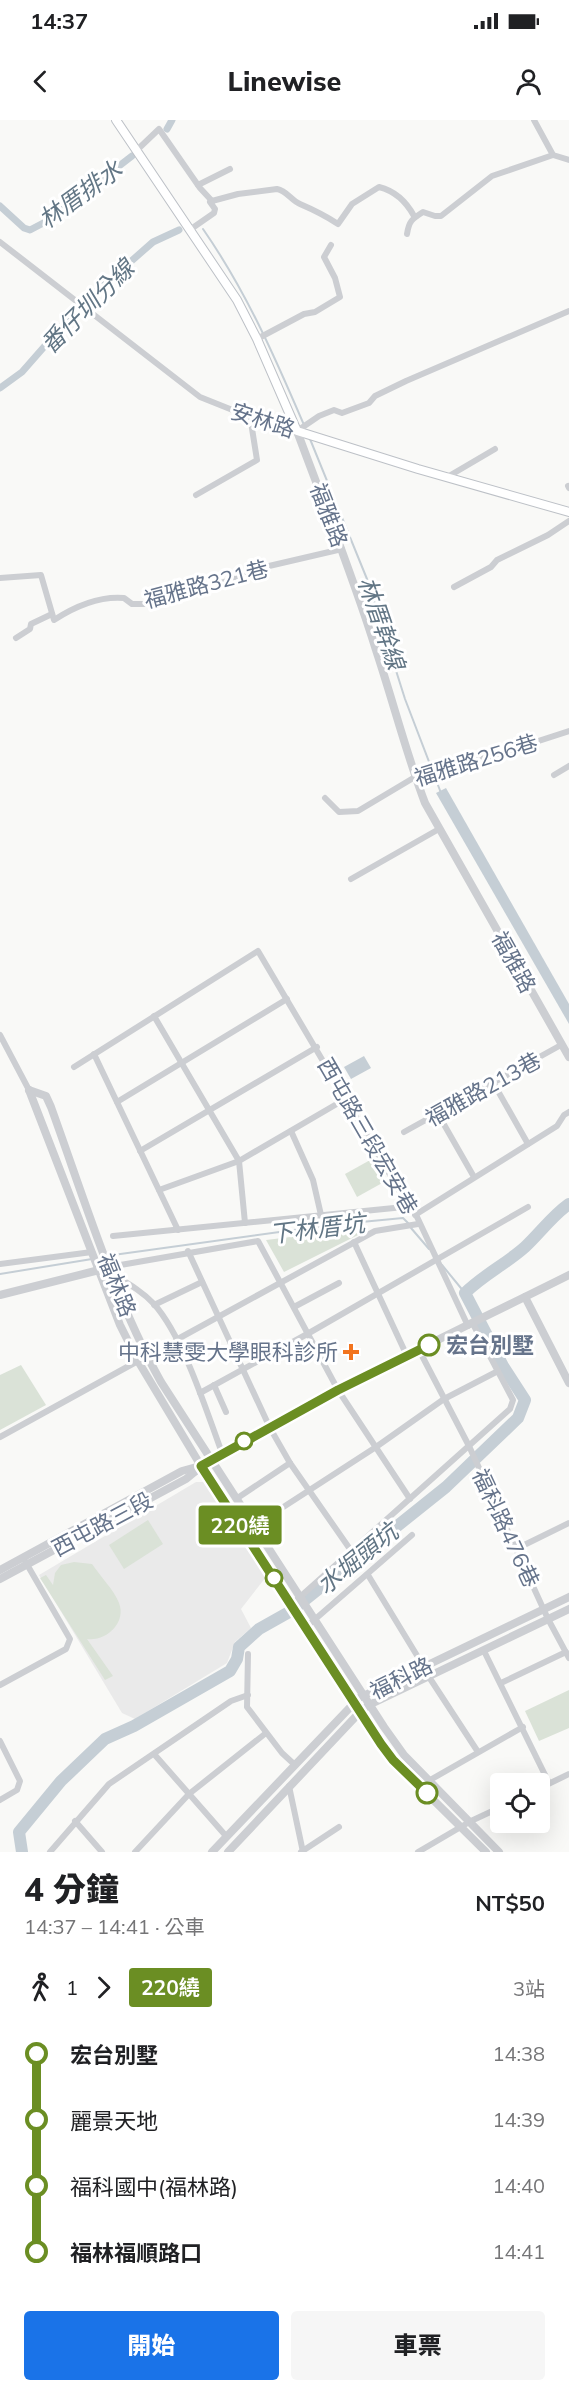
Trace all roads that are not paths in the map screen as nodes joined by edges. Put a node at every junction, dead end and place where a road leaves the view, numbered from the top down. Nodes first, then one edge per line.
1 (116, 120) edge
2 (534, 120) edge
3 (136, 151) junction
4 (553, 154) junction
5 (569, 160) edge
6 (230, 169) dead end
7 (198, 185) junction
8 (212, 201) junction
9 (414, 216) junction
10 (190, 229) junction
11 (407, 234) dead end
12 (0, 243) edge
13 (331, 245) dead end
14 (569, 311) edge
15 (259, 338) junction
16 (250, 416) junction
17 (300, 431) junction
18 (495, 449) dead end
19 (449, 476) junction
20 (196, 495) dead end
21 (569, 512) edge
22 (569, 521) edge
23 (342, 549) junction
24 (0, 578) edge
25 (454, 587) dead end
26 (52, 614) junction
27 (16, 638) dead end
28 (569, 731) edge
29 (569, 766) edge
30 (554, 775) dead end
31 (415, 777) junction
32 (325, 798) dead end
33 (438, 829) junction
34 (351, 879) dead end
35 (287, 999) junction
36 (154, 1016) junction
37 (0, 1035) edge
38 (561, 1045) junction
39 (316, 1047) junction
40 (94, 1054) junction
41 (569, 1057) edge
42 (182, 1063) junction
43 (74, 1067) dead end
44 (494, 1084) junction
45 (29, 1090) junction
46 (347, 1098) junction
47 (117, 1102) junction
48 (210, 1110) junction
49 (569, 1112) edge
50 (438, 1114) junction
51 (291, 1131) junction
52 (404, 1132) dead end
53 (528, 1144) junction
54 (140, 1151) junction
55 (239, 1161) junction
56 (474, 1177) junction
57 (159, 1190) junction
58 (411, 1204) junction
59 (528, 1207) dead end
60 (321, 1215) junction
61 (415, 1215) junction
62 (245, 1223) junction
63 (418, 1224) junction
64 (177, 1230) junction
65 (113, 1236) dead end
66 (354, 1242) junction
67 (188, 1251) junction
68 (94, 1256) junction
69 (438, 1260) junction
70 (108, 1263) junction
71 (0, 1264) edge
72 (99, 1270) junction
73 (569, 1275) edge
74 (280, 1281) junction
75 (202, 1282) junction
76 (339, 1283) dead end
77 (378, 1294) junction
78 (0, 1295) edge
79 (525, 1297) junction
80 (154, 1305) junction
81 (294, 1307) junction
82 (218, 1316) junction
83 (472, 1324) junction
84 (309, 1334) junction
85 (176, 1340) junction
86 (419, 1350) junction
87 (147, 1356) junction
88 (407, 1356) junction
89 (138, 1361) junction
90 (243, 1369) junction
91 (498, 1371) junction
92 (569, 1383) edge
93 (214, 1385) junction
94 (338, 1390) junction
95 (200, 1393) junction
96 (444, 1399) junction
97 (225, 1412) dead end
98 (270, 1428) junction
99 (0, 1437) edge
100 (376, 1447) junction
101 (469, 1447) junction
102 (222, 1453) junction
103 (211, 1460) junction
104 (290, 1463) junction
105 (201, 1466) junction
106 (310, 1489) junction
107 (236, 1498) junction
108 (410, 1499) junction
109 (569, 1523) edge
110 (254, 1526) junction
111 (412, 1535) dead end
112 (516, 1549) junction
113 (352, 1552) junction
114 (25, 1561) junction
115 (0, 1570) edge
116 (368, 1575) junction
117 (0, 1579) edge
118 (569, 1597) edge
119 (303, 1602) junction
120 (293, 1609) junction
121 (544, 1609) junction
122 (569, 1609) edge
123 (315, 1619) junction
124 (548, 1619) junction
125 (305, 1628) junction
126 (484, 1651) junction
127 (248, 1654) dead end
128 (567, 1655) edge
129 (424, 1667) junction
130 (429, 1677) junction
131 (501, 1683) junction
132 (0, 1685) edge
133 (248, 1695) junction
134 (364, 1696) junction
135 (354, 1704) junction
136 (369, 1705) junction
137 (360, 1712) junction
138 (523, 1727) junction
139 (266, 1734) junction
140 (0, 1741) edge
141 (478, 1752) junction
142 (154, 1754) junction
143 (295, 1765) junction
144 (544, 1773) edge
145 (569, 1774) edge
146 (430, 1780) junction
147 (550, 1783) edge
148 (290, 1786) junction
149 (189, 1794) junction
150 (0, 1800) edge
151 (490, 1812) edge
152 (75, 1821) junction
153 (471, 1821) junction
154 (463, 1826) junction
155 (339, 1827) dead end
156 (226, 1836) junction
157 (233, 1850) edge
158 (302, 1851) edge
159 (50, 1852) edge
160 (102, 1852) edge
161 (135, 1852) edge
162 (212, 1852) edge
163 (418, 1852) edge
164 (486, 1852) edge
165 (499, 1852) edge

1 - 3 main road, 福雅路
2 - 4 street
3 - 7 street
3 - 10 main road, 福雅路
4 - 5 street
4 - 9 street
6 - 7 street
7 - 8 street
8 - 9 street
8 - 10 street
9 - 11 street
10 - 15 main road, 福雅路
12 - 16 street, 安林路
13 - 15 street
14 - 17 street
15 - 17 main road, 福雅路
16 - 17 street, 安林路
16 - 20 street
17 - 19 main road, 安林路
17 - 23 street, 福雅路
18 - 19 street
19 - 21 main road, 安林路
22 - 25 street
23 - 26 street, 福雅路321巷
23 - 31 street, 福雅路
24 - 26 street
26 - 27 street
28 - 31 street, 福雅路256巷
29 - 30 street
31 - 32 street, 福雅路256巷
31 - 33 street, 福雅路
33 - 34 street
33 - 38 street, 福雅路
35 - 36 street, 西屯路三段宏安巷
35 - 39 street, 西屯路三段宏安巷
35 - 42 street
36 - 40 street
36 - 42 street
37 - 45 street, 福林路
38 - 41 street, 福雅路
38 - 44 street, 福雅路213巷
39 - 46 street, 西屯路三段宏安巷
39 - 48 street
40 - 43 street
40 - 47 street
42 - 47 street
42 - 48 street
44 - 50 street, 福雅路213巷
44 - 53 street
45 - 68 street, 福林路
45 - 70 street, 福林路
46 - 51 street
46 - 58 street, 西屯路三段宏安巷
47 - 54 street
48 - 54 street
48 - 55 street
49 - 53 street
50 - 52 street, 福雅路213巷
50 - 56 street
51 - 55 street
51 - 60 street
53 - 56 street
54 - 57 street
55 - 57 street
55 - 62 street
56 - 61 street
57 - 64 street
58 - 60 street
58 - 61 street, 西屯路三段宏安巷
59 - 69 street
60 - 62 street
61 - 63 street, 西屯路三段宏安巷
62 - 64 street
63 - 66 street
63 - 69 street, 西屯路三段宏安巷
64 - 65 street
66 - 74 street
66 - 77 street
67 - 70 street
67 - 74 street
67 - 75 street
68 - 71 street
68 - 72 street, 福林路
69 - 77 street
69 - 83 street, 西屯路三段宏安巷
70 - 72 street
70 - 80 street
70 - 87 street, 福林路
72 - 78 street
72 - 89 street, 福林路
73 - 79 street, 西屯路三段
74 - 81 street
74 - 82 street
75 - 80 street
75 - 82 street
76 - 81 street
77 - 84 street
77 - 88 street
79 - 83 street, 西屯路三段
79 - 92 street
80 - 85 street
81 - 84 street
82 - 85 street
82 - 90 street
83 - 86 street, 西屯路三段
83 - 91 street, 西屯路三段宏安巷
84 - 90 street
84 - 94 street
85 - 95 street
86 - 88 street, 西屯路三段
86 - 96 street, 福科路476巷
87 - 89 street
87 - 103 street, 福林路
88 - 94 street, 西屯路三段
89 - 99 street
89 - 105 street, 福林路
90 - 93 street
90 - 98 street
91 - 96 street
91 - 101 street, 西屯路三段宏安巷
93 - 95 street
93 - 97 street
94 - 98 street, 西屯路三段
94 - 100 street
95 - 102 street
96 - 100 street
96 - 101 street, 福科路476巷
98 - 102 street, 西屯路三段
98 - 104 street
100 - 106 street
100 - 108 street
101 - 108 street, 西屯路三段宏安巷
101 - 112 street, 福科路476巷
102 - 103 street, 西屯路三段
103 - 105 street, 西屯路三段
103 - 107 street, 福林路
104 - 106 street
104 - 107 street
105 - 114 street, 西屯路三段
105 - 120 street, 福林路
106 - 110 street
106 - 113 street
107 - 110 street, 福林路
108 - 113 street, 西屯路三段宏安巷
109 - 112 street
110 - 119 street, 福林路
111 - 116 street
112 - 121 street, 福科路476巷
113 - 119 street, 西屯路三段宏安巷
114 - 115 street, 西屯路三段
114 - 117 street, 西屯路三段
114 - 132 street
116 - 123 street
116 - 129 street
118 - 121 street, 福科路
119 - 120 street, 西屯路三段宏安巷
119 - 123 street, 福林路
120 - 125 street, 福林路
121 - 124 street, 福科路476巷
121 - 129 street, 福科路
122 - 124 street, 福科路
123 - 125 street
123 - 134 street, 福林路
124 - 126 street, 福科路
124 - 128 street, 福科路476巷
125 - 135 street, 福林路
126 - 130 street, 福科路
126 - 131 street
127 - 133 street
128 - 131 street
129 - 134 street, 福科路
130 - 136 street, 福科路
130 - 141 street
131 - 138 street
133 - 139 street
133 - 142 street
134 - 135 street, 福科路
134 - 136 street, 福林路
135 - 137 street, 福林路
135 - 143 street, 福科路
136 - 137 street, 福科路
136 - 146 street, 福林路
137 - 148 street, 福科路
137 - 154 street, 福林路
138 - 141 street
138 - 144 street
139 - 143 street
139 - 149 street
140 - 150 street
141 - 146 street
142 - 149 street
142 - 152 street
143 - 156 street, 福科路
145 - 147 street
146 - 153 street, 福林路
148 - 157 street, 福科路
148 - 158 street
149 - 156 street
149 - 161 street
151 - 153 street
152 - 159 street
152 - 160 street
153 - 154 street
153 - 165 street, 福林路
154 - 163 street
154 - 164 street, 福林路
155 - 158 street
156 - 162 street, 福科路

